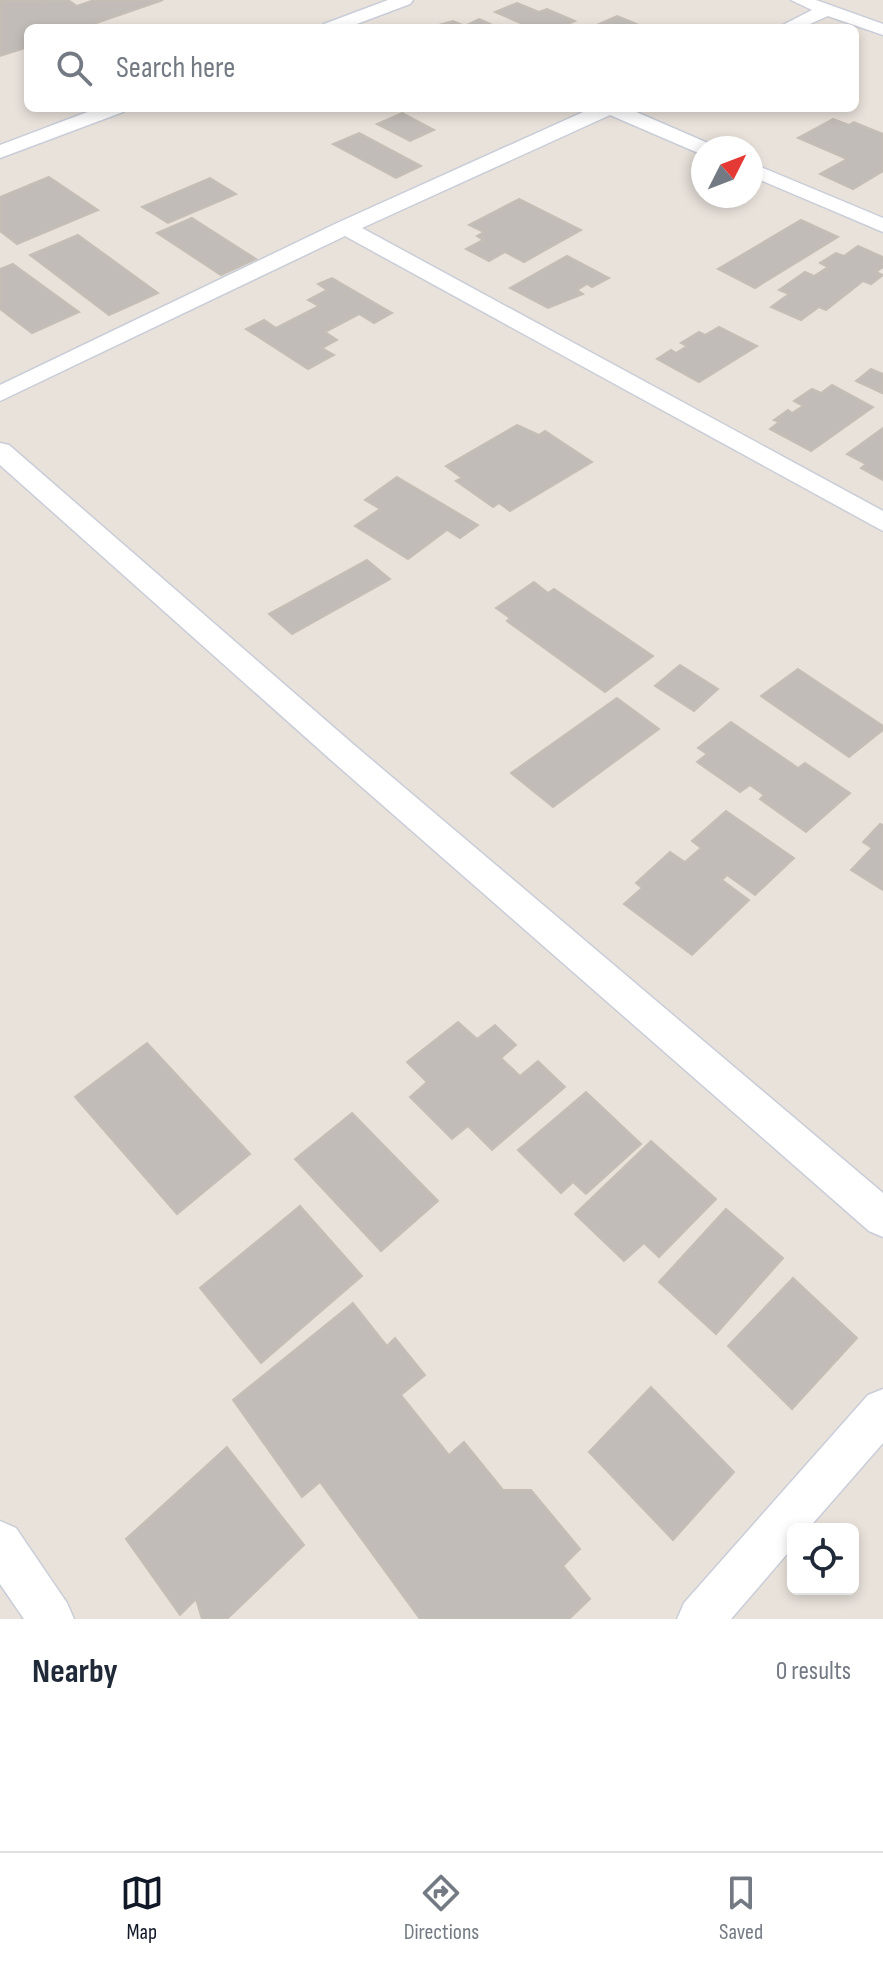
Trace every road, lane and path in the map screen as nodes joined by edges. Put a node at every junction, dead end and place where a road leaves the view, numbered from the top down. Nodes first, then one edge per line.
1 (404, 0) edge
2 (800, 0) edge
3 (827, 10) junction
4 (341, 24) edge
5 (795, 24) edge
6 (883, 30) edge
7 (105, 112) edge
8 (601, 112) edge
9 (619, 112) edge
10 (691, 143) edge
11 (0, 152) edge
12 (763, 174) edge
13 (883, 226) edge
14 (345, 228) junction
15 (0, 394) edge
16 (0, 451) edge
17 (883, 522) edge
18 (883, 1218) edge
19 (883, 1410) edge
20 (0, 1544) edge
21 (51, 1619) edge
22 (700, 1619) edge

1 - 4 street
2 - 3 street
3 - 5 street
3 - 6 street
7 - 11 street
8 - 14 street
9 - 10 street
12 - 13 street
14 - 15 street
14 - 17 street
16 - 18 street
19 - 22 street
20 - 21 street

